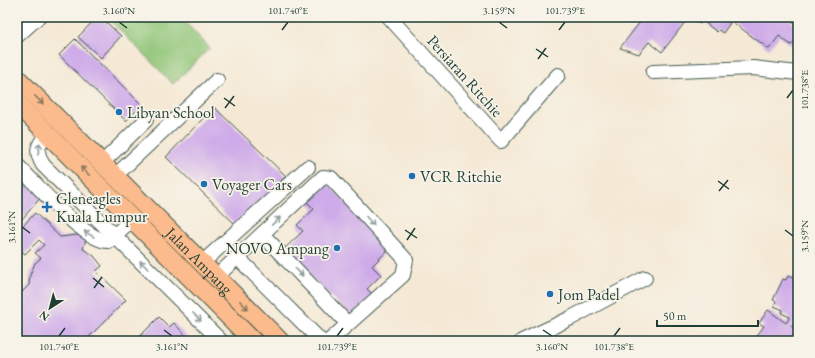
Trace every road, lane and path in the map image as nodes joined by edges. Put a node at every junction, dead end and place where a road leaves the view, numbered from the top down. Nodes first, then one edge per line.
1 (38, 17) edge
2 (388, 17) edge
3 (17, 36) edge
4 (653, 72) dead end
5 (798, 73) edge
6 (558, 76) dead end
7 (17, 78) edge
8 (217, 80) dead end
9 (17, 103) edge
10 (146, 120) dead end
11 (48, 134) junction
12 (102, 163) junction
13 (17, 165) edge
14 (43, 165) junction
15 (308, 167) dead end
16 (115, 176) junction
17 (32, 178) junction
18 (132, 219) junction
19 (262, 234) junction
20 (115, 236) junction
21 (238, 258) junction
22 (202, 263) junction
23 (216, 277) junction
24 (645, 278) dead end
25 (347, 323) junction
26 (222, 341) edge
27 (253, 341) edge
28 (280, 341) edge
29 (321, 341) edge
30 (329, 341) edge
31 (522, 341) edge

1 - 3 street
2 - 6 street, Persiaran Ritchie
4 - 5 street
7 -> 12 main road, Jalan Ampang
8 - 16 street
9 - 11 main road, Jalan Ampang
10 - 12 street
14 -> 11 street
18 -> 11 main road, Jalan Ampang
12 - 16 main road, Jalan Ampang
13 - 17 street
14 - 17 street
14 - 20 street
15 - 22 street
16 - 22 main road, Jalan Ampang
20 -> 17 street
18 - 20 street
18 - 27 main road, Jalan Ampang
19 - 21 street
19 -> 25 street
19 -> 25 street
20 - 26 street
21 - 23 street
21 - 29 street
22 - 23 main road, Jalan Ampang
23 -> 28 main road, Jalan Ampang
24 - 31 street
25 - 30 street

